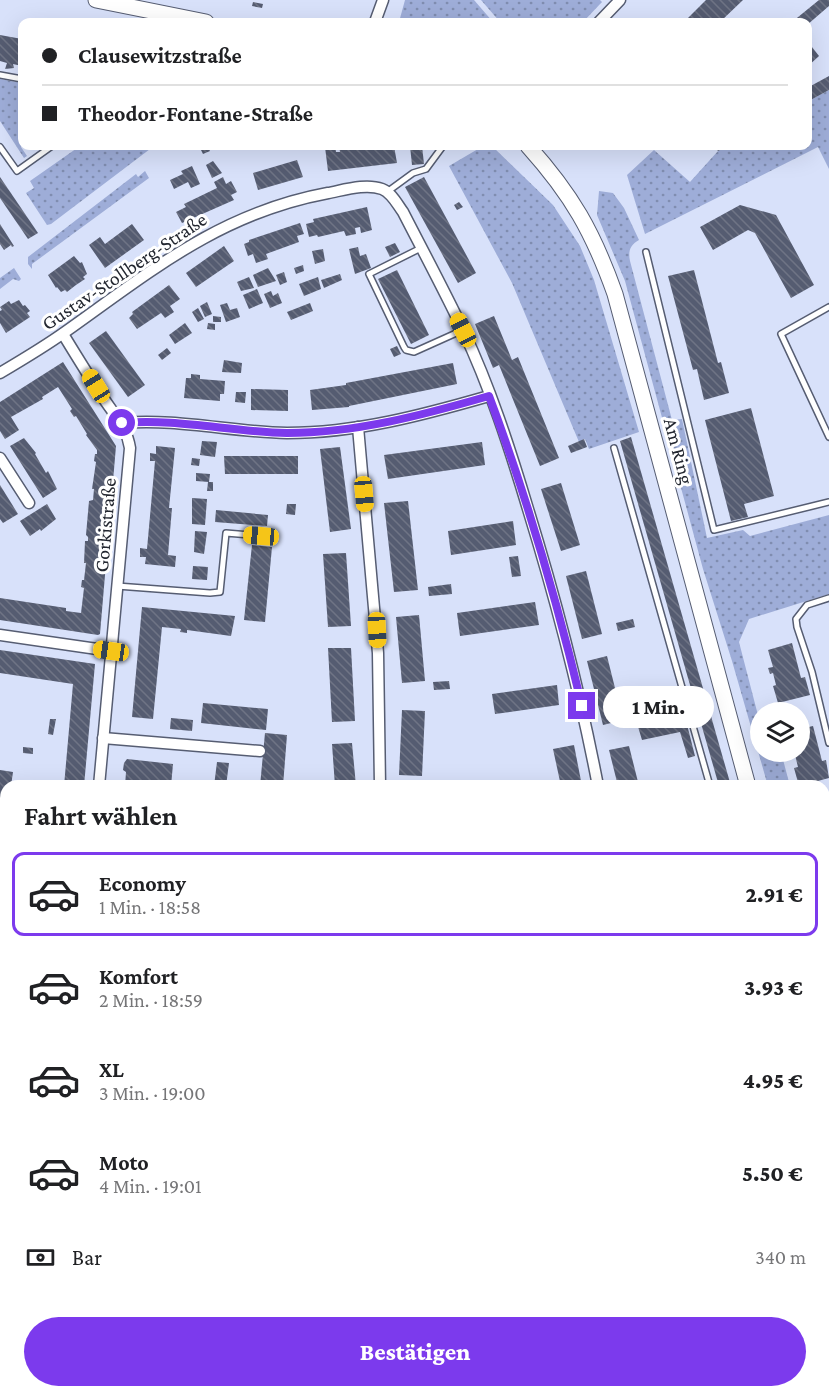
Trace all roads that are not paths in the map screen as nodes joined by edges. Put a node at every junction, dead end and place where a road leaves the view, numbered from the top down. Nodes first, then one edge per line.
1 (96, 0) edge
2 (383, 0) edge
3 (620, 0) edge
4 (139, 5) edge
5 (190, 18) edge
6 (376, 18) edge
7 (603, 18) edge
8 (0, 75) edge
9 (18, 78) edge
10 (0, 147) edge
11 (46, 150) edge
12 (440, 150) edge
13 (532, 150) edge
14 (387, 192) junction
15 (421, 248) junction
16 (646, 252) dead end
17 (829, 308) edge
18 (463, 330) junction
19 (63, 334) junction
20 (0, 374) edge
21 (489, 396) junction
22 (122, 423) junction
23 (358, 427) junction
24 (829, 437) edge
25 (614, 448) dead end
26 (0, 458) edge
27 (829, 502) edge
28 (29, 503) dead end
29 (261, 536) dead end
30 (117, 586) junction
31 (829, 598) edge
32 (0, 635) edge
33 (111, 651) junction
34 (103, 738) junction
35 (829, 743) edge
36 (260, 752) dead end
37 (100, 780) edge
38 (380, 780) edge
39 (597, 780) edge
40 (708, 780) edge
41 (746, 780) edge

1 - 4 main road
2 - 6 street
3 - 7 street
4 - 5 main road
8 - 9 lane
10 - 11 lane
12 - 14 lane
13 - 41 main road, Am Ring
14 - 15 street
14 - 19 street, Gustav-Stollberg-Straße
15 - 18 street
15 - 18 lane
16 - 27 lane
17 - 24 lane
18 - 21 street
19 - 20 street, Gustav-Stollberg-Straße
19 - 22 street, Gorkistraße
21 - 23 street
21 - 39 street
22 - 23 street
22 - 30 street, Gorkistraße
23 - 38 street
25 - 40 lane
26 - 28 street
29 - 30 lane
30 - 33 street, Gorkistraße
31 - 35 lane
32 - 33 street
33 - 34 street, Gorkistraße
34 - 36 street
34 - 37 street, Gorkistraße

